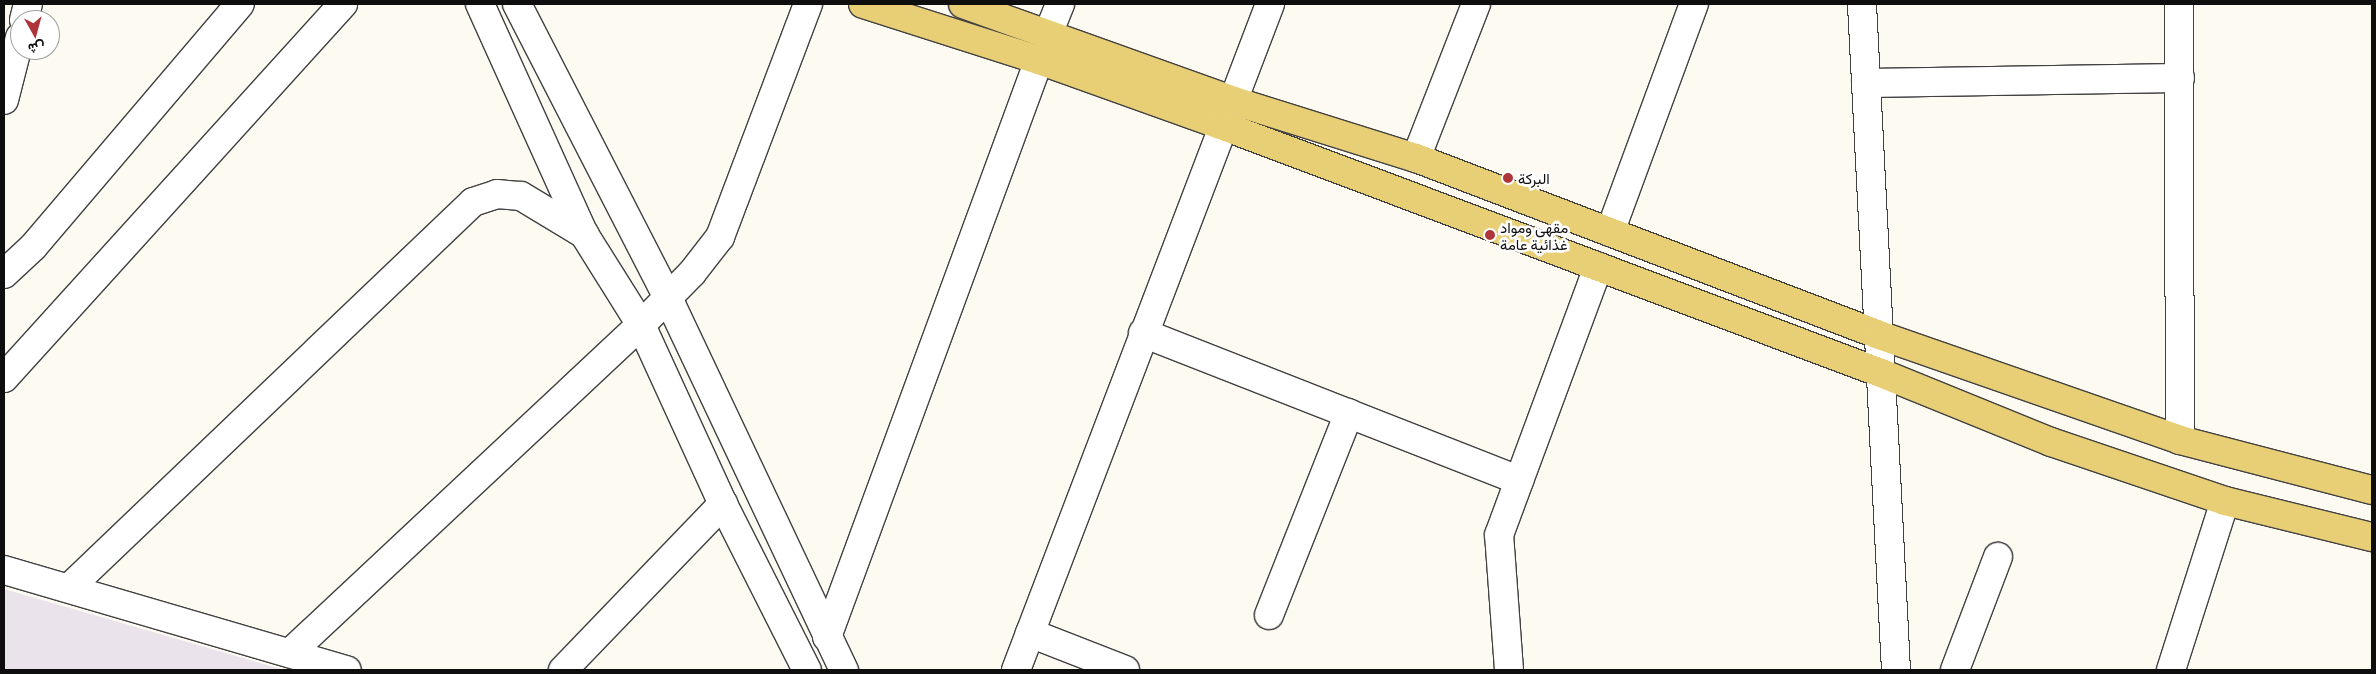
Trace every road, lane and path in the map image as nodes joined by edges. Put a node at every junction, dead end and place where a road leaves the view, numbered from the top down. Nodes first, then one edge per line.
1 (240, 4) edge
2 (343, 4) edge
3 (480, 4) edge
4 (517, 4) edge
5 (808, 4) edge
6 (863, 4) edge
7 (963, 4) edge
8 (1060, 4) edge
9 (1270, 4) edge
10 (1476, 4) edge
11 (1694, 4) edge
12 (1862, 4) edge
13 (2179, 4) edge
14 (1048, 34) junction
15 (14, 60) edge
16 (1039, 60) junction
17 (2180, 78) junction
18 (1866, 83) junction
19 (4, 100) edge
20 (1234, 101) junction
21 (1221, 125) junction
22 (1416, 158) junction
23 (1610, 232) junction
24 (584, 234) junction
25 (1598, 266) junction
26 (4, 274) edge
27 (668, 298) junction
28 (641, 326) junction
29 (1143, 332) junction
30 (1879, 335) junction
31 (1881, 373) junction
32 (4, 378) edge
33 (1349, 413) junction
34 (2180, 440) junction
35 (1519, 480) junction
36 (2372, 490) edge
37 (2225, 500) junction
38 (723, 504) junction
39 (2372, 537) edge
40 (1998, 557) dead end
41 (4, 570) edge
42 (70, 586) junction
43 (1269, 614) dead end
44 (1030, 633) junction
45 (827, 637) junction
46 (290, 653) junction
47 (347, 670) edge
48 (563, 670) edge
49 (807, 670) edge
50 (844, 670) edge
51 (1016, 670) edge
52 (1125, 670) edge
53 (1509, 670) edge
54 (1896, 670) edge
55 (1955, 670) edge
56 (2171, 670) edge

1 - 26 street
2 - 32 street
3 - 24 street
4 - 27 street
5 - 27 street
6 - 16 main road
7 - 14 main road
8 - 14 street
9 - 20 street
10 - 22 street
11 - 23 street
12 - 18 street
13 - 17 street
14 - 20 main road
15 - 19 street
16 - 21 main road
16 - 45 street
17 - 18 street
17 - 34 street
18 - 30 street
20 - 21 street
20 - 22 main road
21 - 25 main road
21 - 29 street
22 - 23 main road
23 - 30 main road
24 - 28 street
24 - 42 street
25 - 31 main road
25 - 35 street
27 - 28 street
27 - 45 street
28 - 38 street
28 - 46 street
29 - 33 street
29 - 44 street
30 - 31 street
30 - 34 main road
31 - 37 main road
31 - 54 street
33 - 35 street
33 - 43 street
34 - 36 main road
35 - 53 street
37 - 39 main road
37 - 56 street
38 - 48 street
38 - 49 street
40 - 55 street
41 - 42 street
42 - 46 street
44 - 51 street
44 - 52 street
45 - 50 street
46 - 47 street

